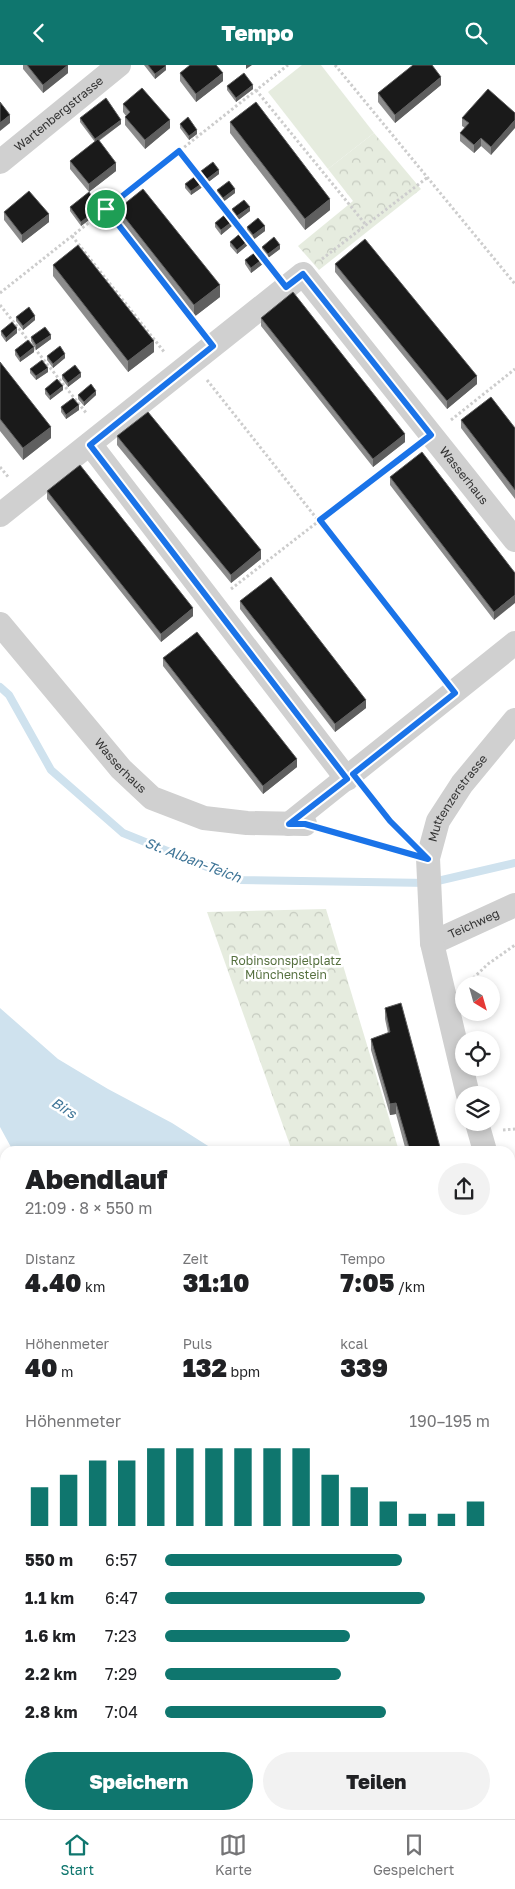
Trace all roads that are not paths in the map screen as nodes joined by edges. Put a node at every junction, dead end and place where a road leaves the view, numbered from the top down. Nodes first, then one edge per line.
1 (119, 65) edge
2 (0, 162) edge
3 (97, 439) junction
4 (0, 515) edge
5 (515, 540) edge
6 (0, 624) edge
7 (515, 643) edge
8 (515, 720) edge
9 (350, 776) junction
10 (515, 905) edge
11 (432, 943) junction
12 (466, 1086) edge
13 (479, 1131) edge
14 (483, 1146) edge

1 - 2 street, Wartenbergstrasse
3 - 4 street
3 - 5 street, Wasserhaus
3 - 9 street
6 - 9 street, Wasserhaus
7 - 9 street
8 - 11 street, Muttenzerstrasse
10 - 11 street, Teichweg
11 - 12 street, Muttenzerstrasse
13 - 14 street

